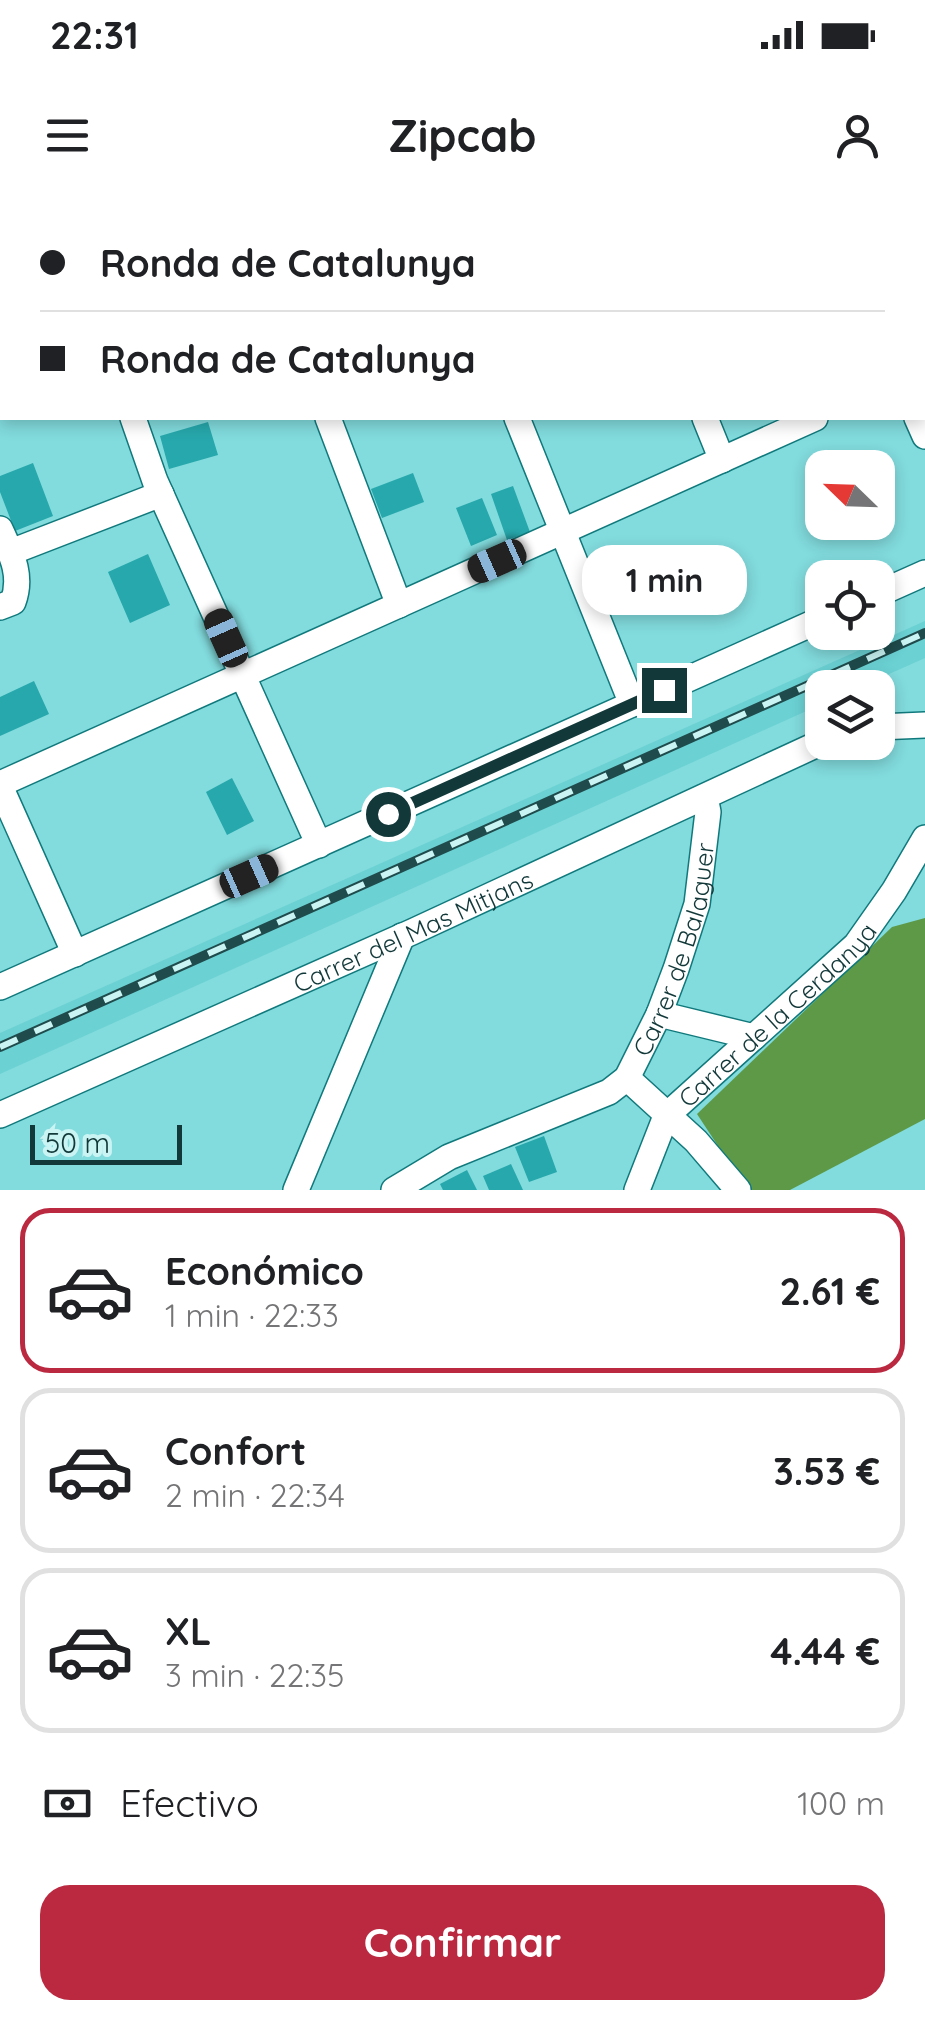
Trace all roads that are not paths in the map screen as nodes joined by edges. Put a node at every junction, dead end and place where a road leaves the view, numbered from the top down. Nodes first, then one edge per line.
1 (134, 420) edge
2 (329, 420) edge
3 (518, 420) edge
4 (707, 420) edge
5 (812, 420) edge
6 (722, 460) junction
7 (160, 494) junction
8 (563, 532) junction
9 (5, 540) edge
10 (925, 573) edge
11 (895, 586) edge
12 (398, 605) junction
13 (0, 607) edge
14 (805, 627) edge
15 (242, 674) junction
16 (632, 704) junction
17 (925, 725) edge
18 (895, 726) edge
19 (805, 750) edge
20 (0, 785) edge
21 (706, 797) junction
22 (925, 838) edge
23 (319, 845) junction
24 (402, 936) junction
25 (75, 954) junction
26 (0, 988) edge
27 (659, 1014) junction
28 (754, 1037) junction
29 (628, 1078) junction
30 (0, 1115) edge
31 (666, 1116) junction
32 (296, 1190) edge
33 (394, 1190) edge
34 (636, 1190) edge
35 (738, 1190) edge

1 - 7 street
2 - 12 street
3 - 8 street
4 - 6 street
5 - 6 street
6 - 8 street
7 - 9 street
7 - 15 street
8 - 12 street
8 - 16 street
9 - 13 street
10 - 11 street
12 - 15 street
14 - 16 street
15 - 20 street
15 - 23 street
16 - 23 street
17 - 18 street
19 - 21 street, Carrer del Mas Mitjans
20 - 25 street
21 - 24 street, Carrer del Mas Mitjans
21 - 27 street, Carrer de Balaguer
22 - 28 street, Carrer de la Cerdanya
23 - 25 street
24 - 30 street, Carrer del Mas Mitjans
24 - 32 street
25 - 26 street
27 - 28 street
27 - 29 street, Carrer de Balaguer
28 - 31 street, Carrer de la Cerdanya
29 - 31 street
29 - 33 street, Carrer de Balaguer
31 - 34 street, Carrer de la Cerdanya
31 - 35 street

